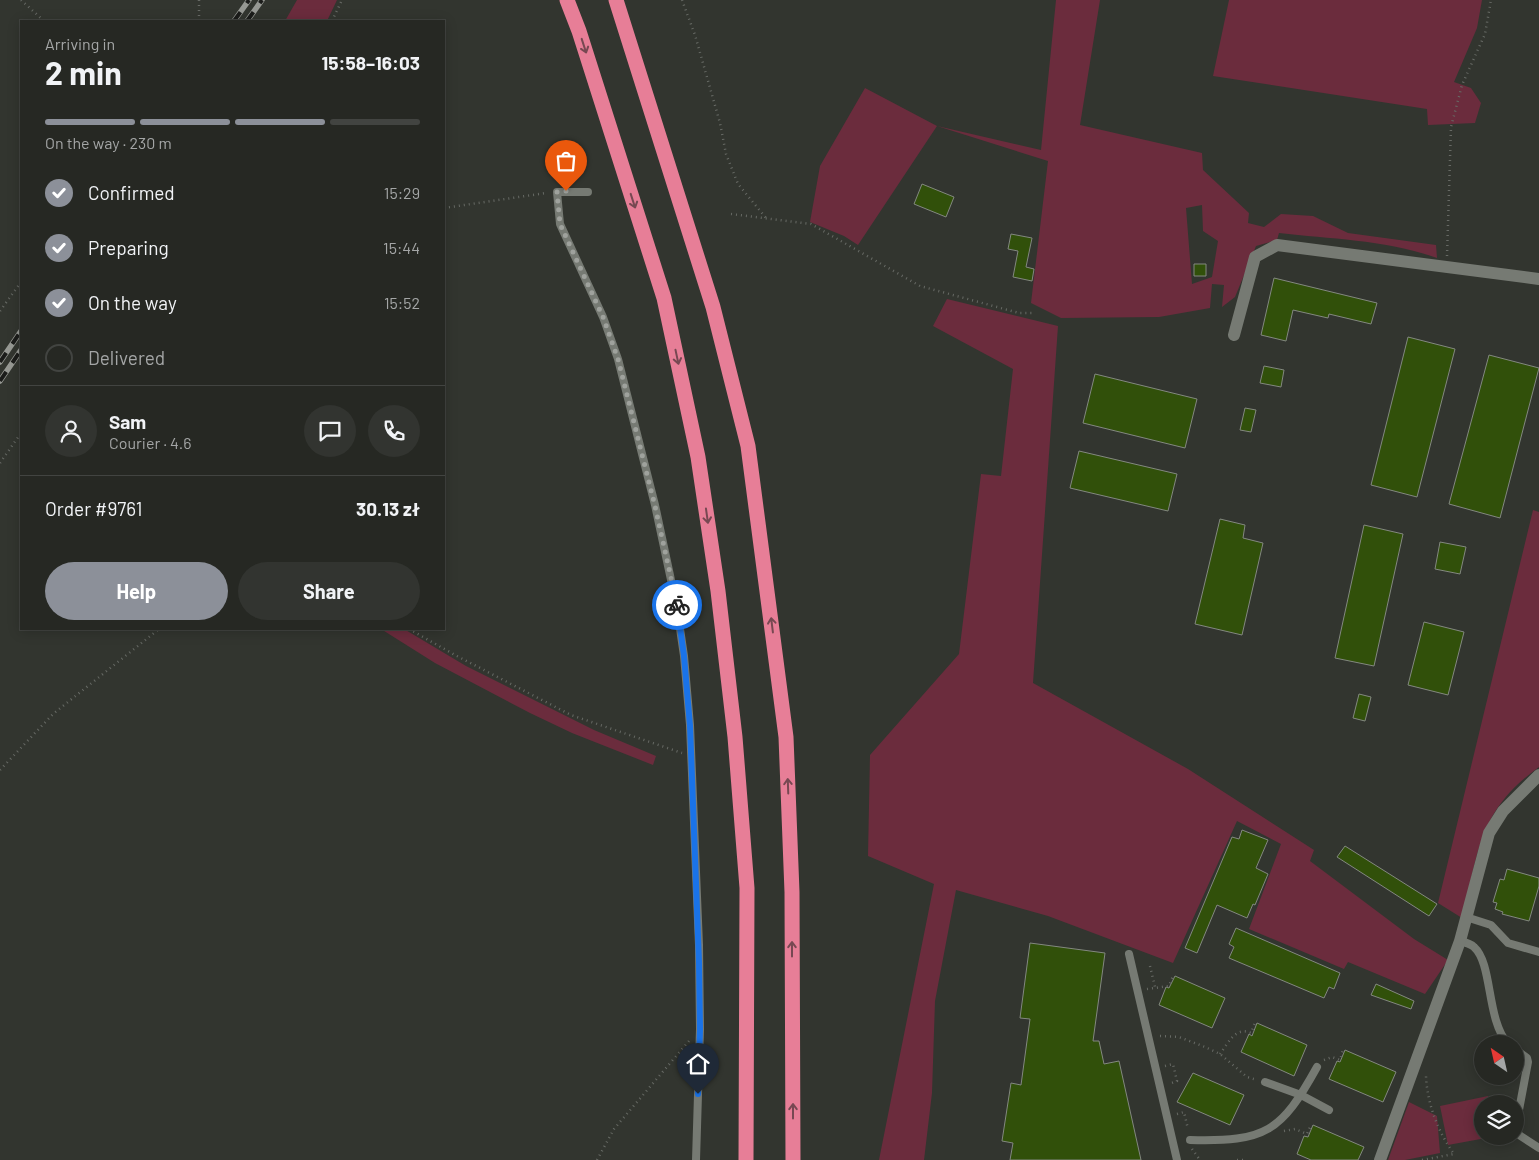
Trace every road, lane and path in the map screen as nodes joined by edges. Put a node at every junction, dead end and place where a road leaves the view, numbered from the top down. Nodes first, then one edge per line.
1 (21, 0) edge
2 (199, 0) edge
3 (342, 0) edge
4 (567, 0) edge
5 (616, 0) edge
6 (682, 0) edge
7 (1491, 0) edge
8 (43, 20) edge
9 (198, 20) edge
10 (332, 20) edge
11 (557, 192) junction
12 (588, 192) dead end
13 (445, 208) edge
14 (731, 214) dead end
15 (766, 218) junction
16 (1447, 267) junction
17 (1539, 279) edge
18 (20, 283) edge
19 (0, 311) edge
20 (1034, 313) dead end
21 (1234, 335) dead end
22 (20, 434) edge
23 (0, 463) edge
24 (158, 630) edge
25 (411, 630) edge
26 (691, 757) junction
27 (0, 770) edge
28 (1539, 775) edge
29 (1466, 917) junction
30 (1460, 941) junction
31 (1539, 952) edge
32 (1129, 954) dead end
33 (1150, 966) dead end
34 (1173, 976) dead end
35 (1255, 1023) dead end
36 (700, 1029) junction
37 (1155, 1034) dead end
38 (1501, 1035) edge
39 (1524, 1056) edge
40 (1161, 1060) dead end
41 (1317, 1066) dead end
42 (1426, 1070) dead end
43 (1265, 1082) dead end
44 (1524, 1083) edge
45 (1166, 1085) dead end
46 (1524, 1085) edge
47 (1301, 1095) junction
48 (1329, 1110) dead end
49 (1173, 1115) dead end
50 (1311, 1125) dead end
51 (1280, 1132) dead end
52 (1190, 1140) joint
53 (1539, 1148) edge
54 (597, 1160) edge
55 (696, 1160) edge
56 (746, 1160) edge
57 (793, 1160) edge
58 (1177, 1160) edge
59 (1237, 1160) edge
60 (1247, 1160) edge
61 (1380, 1160) edge
62 (1424, 1160) edge

1 - 8 path
2 - 9 path
3 - 10 path
4 -> 56 highway
57 -> 5 highway
6 - 15 path
7 - 16 path
11 - 12 lane
11 - 13 path
11 - 26 lane
14 - 15 path
15 - 20 path
16 - 17 street
16 - 21 street
18 - 19 path
22 - 23 path
24 - 27 path
25 - 26 path
26 - 36 lane
28 - 29 street
29 - 30 street
29 - 31 lane
30 - 38 lane
30 - 61 street
32 - 58 lane
33 - 34 path
35 - 37 path
36 - 54 path
36 - 55 lane
39 - 44 lane
40 - 45 path
41 - 47 lane
42 - 62 path
43 - 47 lane
46 - 53 lane
47 - 48 lane
47 - 52 lane
49 - 52 path
50 - 51 path
59 - 60 path

